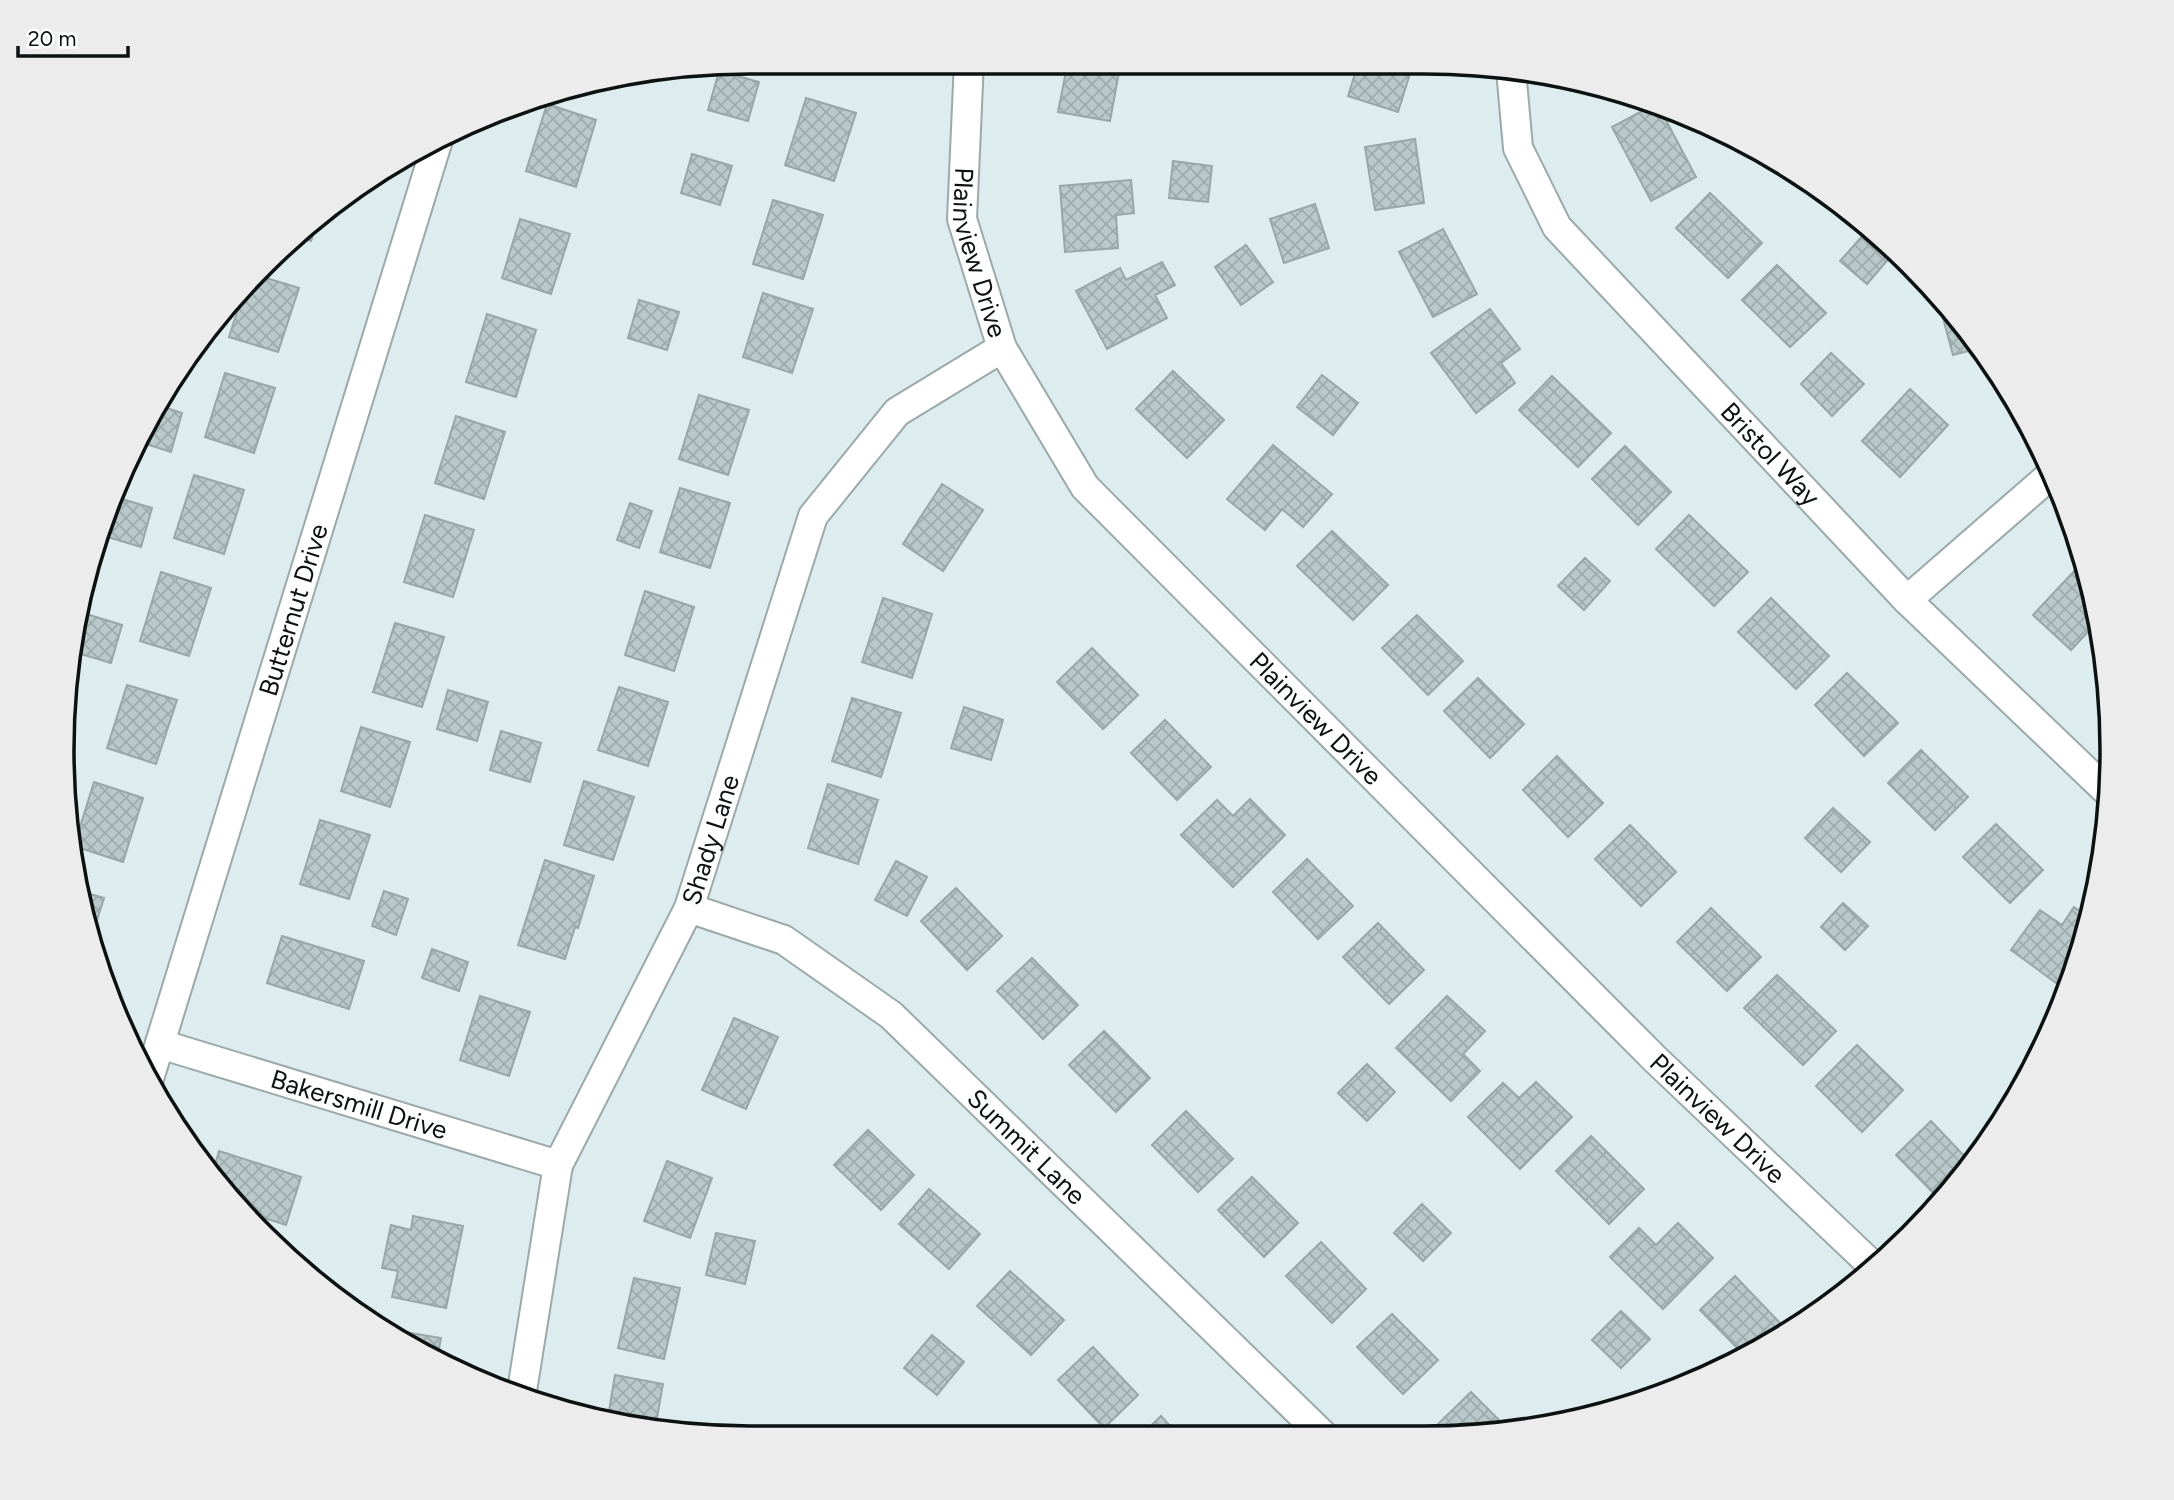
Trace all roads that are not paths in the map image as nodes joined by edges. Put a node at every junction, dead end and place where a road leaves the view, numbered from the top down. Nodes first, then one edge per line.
1 (968, 74) edge
2 (1512, 79) edge
3 (434, 152) edge
4 (1002, 348) junction
5 (2044, 481) edge
6 (1907, 600) junction
7 (2099, 784) edge
8 (689, 908) junction
9 (160, 1044) junction
10 (153, 1067) edge
11 (558, 1165) junction
12 (1867, 1261) edge
13 (523, 1387) edge
14 (1315, 1426) edge

1 - 4 street, Plainview Drive
2 - 6 street, Bristol Way
3 - 9 street, Butternut Drive
4 - 8 street, Shady Lane
4 - 12 street, Plainview Drive
5 - 6 street
6 - 7 street, Bristol Way
8 - 11 street, Shady Lane
8 - 14 street, Summit Lane
9 - 10 street, Butternut Drive
9 - 11 street, Bakersmill Drive
11 - 13 street, Shady Lane

